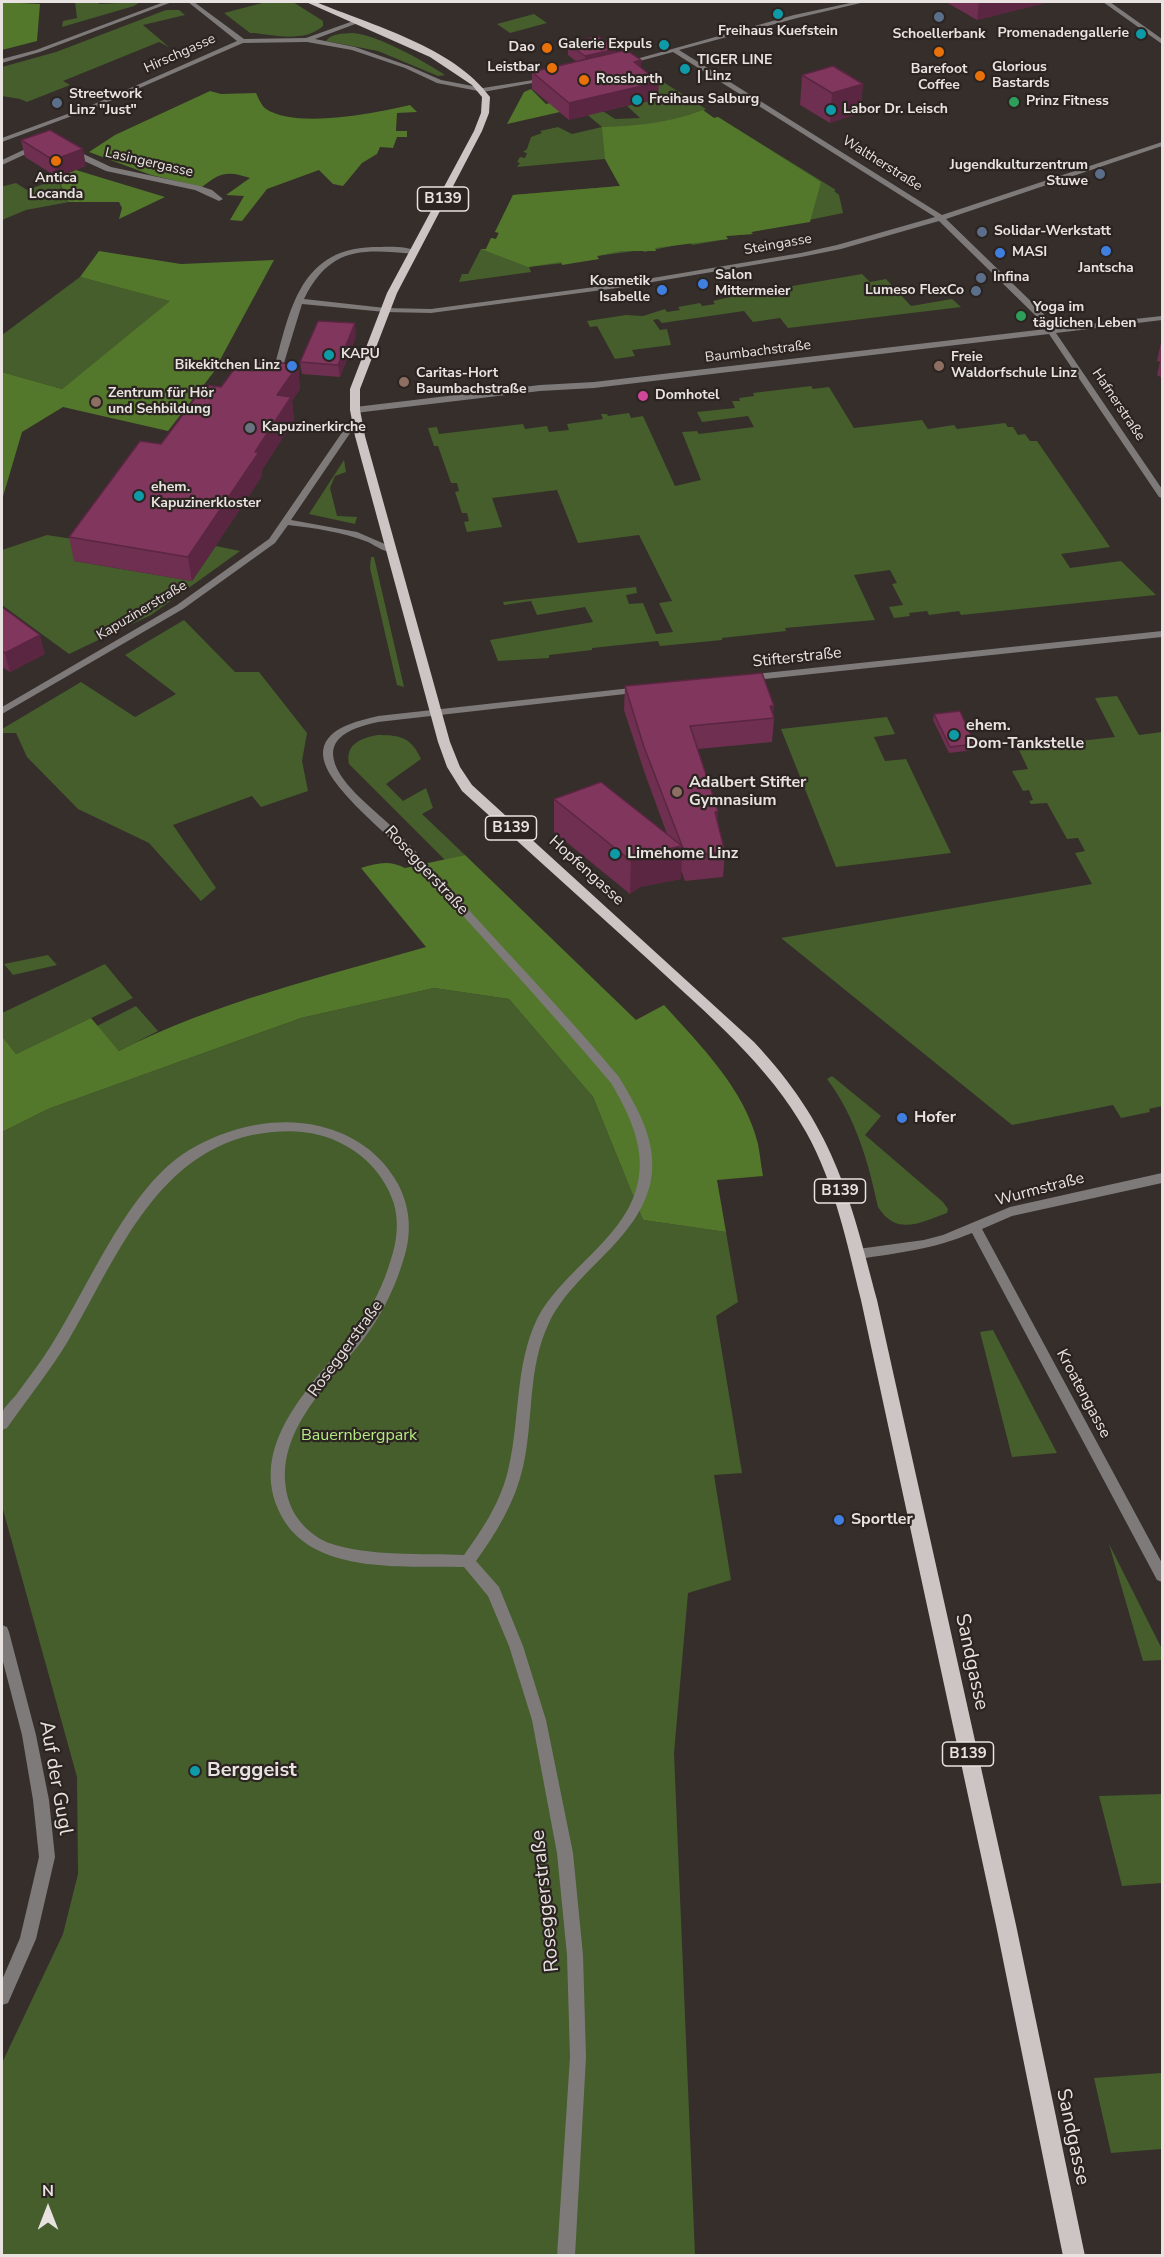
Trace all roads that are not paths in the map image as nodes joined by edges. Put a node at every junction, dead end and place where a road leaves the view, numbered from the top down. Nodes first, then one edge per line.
1 (169, 2) edge
2 (191, 2) edge
3 (310, 2) edge
4 (862, 2) edge
5 (1106, 2) edge
6 (356, 22) junction
7 (307, 40) junction
8 (242, 41) junction
9 (1162, 42) edge
10 (674, 50) junction
11 (2, 60) edge
12 (619, 65) edge
13 (555, 78) edge
14 (483, 90) junction
15 (34, 130) junction
16 (2, 140) edge
17 (1162, 144) edge
18 (59, 145) edge
19 (2, 163) edge
20 (219, 199) dead end
21 (940, 218) junction
22 (414, 252) junction
23 (299, 301) junction
24 (385, 310) junction
25 (1162, 318) edge
26 (1052, 331) junction
27 (276, 376) edge
28 (356, 414) junction
29 (1162, 495) edge
30 (287, 522) junction
31 (391, 550) junction
32 (1162, 634) edge
33 (729, 680) edge
34 (648, 689) edge
35 (2, 711) edge
36 (435, 711) junction
37 (1162, 1178) edge
38 (975, 1227) junction
39 (858, 1254) junction
40 (2, 1424) edge
41 (468, 1561) junction
42 (1162, 1576) edge
43 (2, 1632) edge
44 (2, 1997) edge
45 (566, 2256) edge
46 (1074, 2256) edge

1 - 11 street
2 - 8 street
3 - 6 main road
4 - 10 street
5 - 9 street
6 - 7 street, Hirschgasse
6 - 14 main road
7 - 8 street, Hirschgasse
7 - 14 street, Hirschgasse
8 - 15 street, Hirschgasse
10 - 12 street
10 - 21 street, Waltherstraße
13 - 14 street, Hirschgasse
14 - 22 main road, B139
15 - 16 street, Hirschgasse
15 - 19 street
17 - 21 street, Steingasse
18 - 20 street, Lasingergasse
21 - 24 street, Steingasse
21 - 26 street, Waltherstraße
22 - 23 street
22 - 24 main road, B139
23 - 24 street
23 - 27 street
24 - 28 main road, B139
25 - 26 street, Baumbachstraße
26 - 28 street, Baumbachstraße
26 - 29 street, Hafnerstraße
28 - 30 street, Kapuzinerstraße
28 - 31 main road, Hopfengasse / B139
30 - 31 street
30 - 35 street, Kapuzinerstraße
31 - 36 main road, Hopfengasse / B139
32 - 33 street, Stifterstraße
34 - 36 street
36 - 39 main road, Hopfengasse / B139
36 - 41 street, Roseggerstraße
37 - 38 street, Wurmstraße
38 - 39 street, Wurmstraße
38 - 42 street, Kroatengasse
39 - 46 main road, Sandgasse / B139
40 - 41 street, Roseggerstraße
41 - 45 street, Roseggerstraße
43 - 44 street, Auf der Gugl

